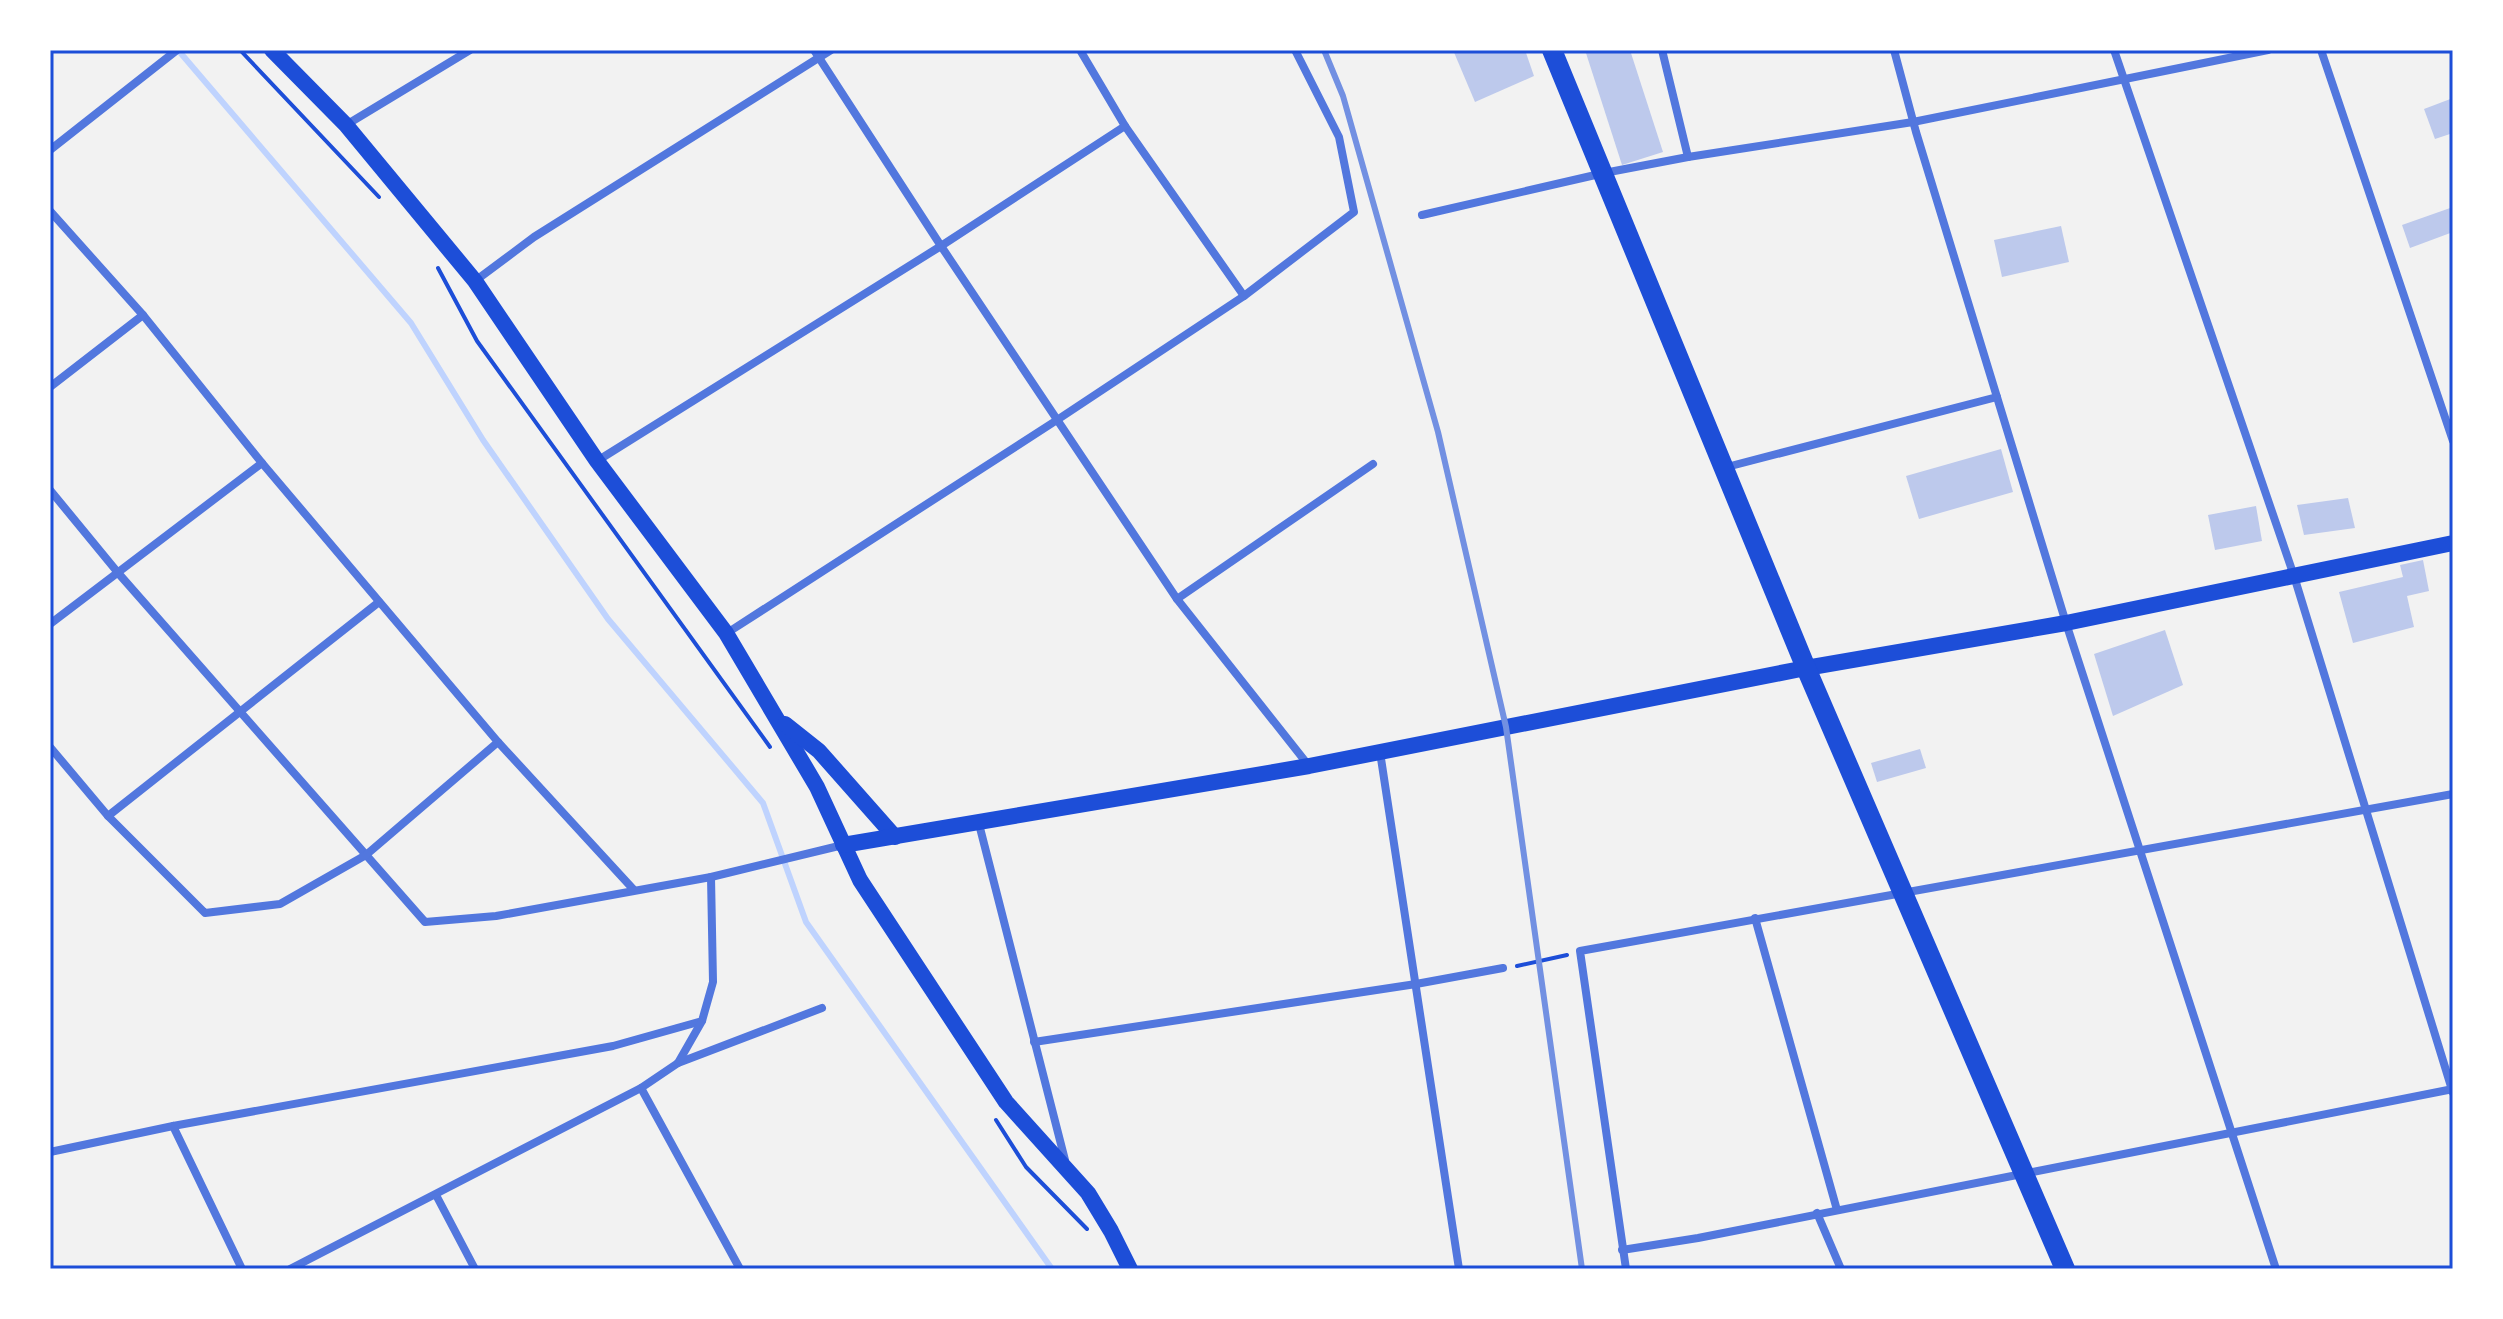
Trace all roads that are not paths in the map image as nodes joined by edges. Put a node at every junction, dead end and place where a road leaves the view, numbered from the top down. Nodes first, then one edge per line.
1 (177, 50) edge
2 (272, 50) edge
3 (470, 50) edge
4 (831, 50) edge
5 (1080, 50) edge
6 (1295, 50) edge
7 (1552, 50) edge
8 (1662, 50) edge
9 (1894, 50) edge
10 (2114, 50) edge
11 (2268, 50) edge
12 (2321, 50) edge
13 (816, 54) edge
14 (2123, 80) junction
15 (1913, 122) junction
16 (346, 125) junction
17 (1125, 126) junction
18 (50, 150) edge
19 (1688, 157) junction
20 (1604, 173) junction
21 (50, 211) edge
22 (1422, 215) dead end
23 (941, 246) junction
24 (475, 281) junction
25 (1244, 296) junction
26 (143, 315) junction
27 (50, 387) edge
28 (1997, 397) junction
29 (1057, 420) junction
30 (2453, 441) edge
31 (597, 461) junction
32 (262, 463) junction
33 (1373, 464) dead end
34 (1722, 468) junction
35 (50, 490) edge
36 (2453, 543) edge
37 (119, 574) junction
38 (2294, 576) junction
39 (1177, 599) junction
40 (379, 602) junction
41 (2066, 623) junction
42 (50, 624) edge
43 (726, 633) junction
44 (1806, 668) junction
45 (241, 712) junction
46 (777, 717) junction
47 (498, 742) junction
48 (50, 747) edge
49 (1380, 751) junction
50 (1309, 766) junction
51 (2453, 794) edge
52 (2367, 809) junction
53 (108, 816) junction
54 (979, 824) junction
55 (895, 837) junction
56 (843, 845) junction
57 (2139, 849) junction
58 (366, 855) junction
59 (711, 877) junction
60 (634, 890) junction
61 (1903, 893) junction
62 (1755, 918) junction
63 (1503, 968) road end
64 (1416, 984) junction
65 (822, 1008) dead end
66 (702, 1021) junction
67 (1034, 1042) junction
68 (678, 1063) junction
69 (641, 1088) junction
70 (2453, 1090) edge
71 (173, 1126) junction
72 (2234, 1133) junction
73 (50, 1152) edge
74 (1067, 1170) junction
75 (2024, 1174) junction
76 (436, 1195) junction
77 (1837, 1210) junction
78 (1817, 1213) junction
79 (1622, 1250) junction
80 (242, 1269) edge
81 (290, 1269) edge
82 (475, 1269) edge
83 (740, 1269) edge
84 (1130, 1269) edge
85 (1459, 1269) edge
86 (1626, 1269) edge
87 (1841, 1269) edge
88 (2065, 1269) edge
89 (2276, 1269) edge

1 - 18 street
2 - 16 main road
3 - 16 street
4 - 13 street
5 - 17 street
6 - 25 street
7 - 20 main road
8 - 19 street
9 - 15 street
10 - 14 street
11 - 14 street
12 - 30 street
13 - 23 street
13 - 24 street
14 - 15 street
14 - 38 street
15 - 19 street
15 - 28 street
16 - 24 main road
17 - 23 street
17 - 25 street
19 - 20 street
20 - 22 street
20 - 34 main road
21 - 26 street
23 - 29 street
23 - 31 street
24 - 31 main road
25 - 29 street
26 - 27 street
26 - 32 street
28 - 34 street
28 - 41 street
29 - 39 street
29 - 43 street
31 - 43 main road
32 - 37 street
32 - 40 street
33 - 39 street
34 - 44 main road
35 - 37 street
36 - 38 main road
37 - 42 street
37 - 45 street
38 - 41 main road
38 - 52 street
39 - 50 street
40 - 45 street
40 - 47 street
41 - 44 main road
41 - 57 street
43 - 46 main road
44 - 49 main road
44 - 61 main road
45 - 53 street
45 - 58 street
46 - 55 main road
46 - 56 main road
47 - 58 street
47 - 60 street
48 - 53 street
49 - 50 main road
49 - 64 street
50 - 54 main road
51 - 52 street
52 - 57 street
52 - 70 street
53 - 58 street
54 - 55 main road
54 - 67 street
55 - 56 main road
56 - 59 street
56 - 74 main road
57 - 61 street
57 - 72 street
58 - 60 street
59 - 60 street
59 - 66 street
61 - 62 street
61 - 75 main road
62 - 77 street
62 - 79 street
63 - 64 street
64 - 67 street
64 - 85 street
65 - 68 street
66 - 68 street
66 - 71 street
67 - 74 street
68 - 69 street
69 - 76 street
69 - 83 street
70 - 72 street
71 - 73 street
71 - 80 street
72 - 75 street
72 - 89 street
74 - 84 main road
75 - 77 street
75 - 88 main road
76 - 81 street
76 - 82 street
77 - 78 street
78 - 79 street
78 - 87 street
79 - 86 street

